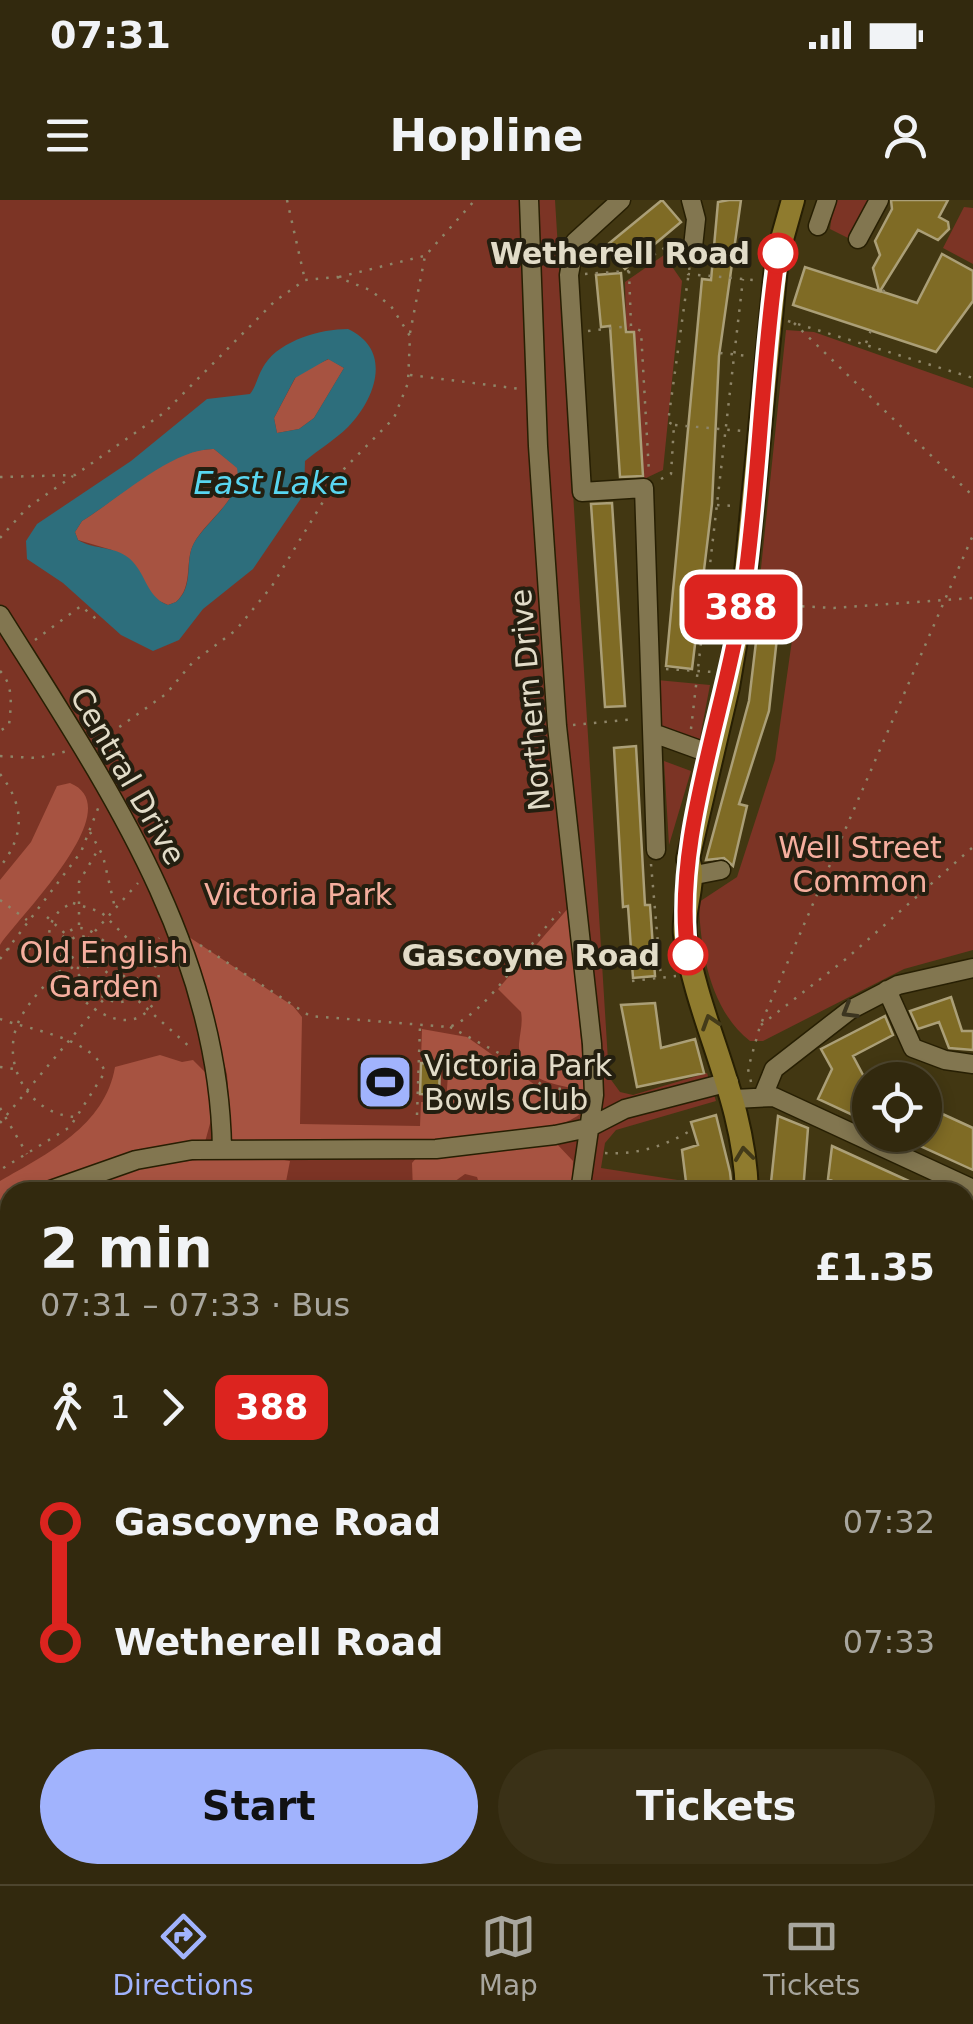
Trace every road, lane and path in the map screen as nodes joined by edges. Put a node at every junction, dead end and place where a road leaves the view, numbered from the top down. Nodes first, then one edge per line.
1 (287, 200) edge
2 (475, 200) edge
3 (529, 200) edge
4 (621, 200) edge
5 (691, 200) edge
6 (791, 200) edge
7 (827, 200) edge
8 (879, 200) edge
9 (818, 226) dead end
10 (858, 239) dead end
11 (693, 247) joint
12 (426, 256) junction
13 (629, 271) junction
14 (688, 274) junction
15 (569, 275) junction
16 (337, 278) junction
17 (744, 279) junction
18 (305, 280) junction
19 (764, 280) dead end
20 (783, 321) junction
21 (631, 326) junction
22 (870, 330) dead end
23 (573, 333) junction
24 (410, 336) junction
25 (866, 342) junction
26 (720, 353) dead end
27 (734, 354) junction
28 (756, 357) dead end
29 (409, 375) junction
30 (973, 378) edge
31 (536, 391) junction
32 (674, 425) junction
33 (726, 430) junction
34 (750, 432) dead end
35 (74, 475) junction
36 (0, 477) edge
37 (973, 496) edge
38 (716, 504) junction
39 (742, 507) dead end
40 (973, 535) edge
41 (0, 538) edge
42 (707, 580) junction
43 (734, 581) dead end
44 (973, 598) edge
45 (944, 600) junction
46 (753, 603) dead end
47 (0, 615) edge
48 (101, 623) dead end
49 (22, 650) junction
50 (651, 668) junction
51 (0, 671) edge
52 (699, 671) junction
53 (719, 673) dead end
54 (653, 725) junction
55 (557, 726) junction
56 (0, 731) edge
57 (85, 746) junction
58 (688, 746) junction
59 (711, 754) junction
60 (0, 756) edge
61 (0, 774) edge
62 (114, 798) junction
63 (90, 831) junction
64 (973, 847) edge
65 (99, 848) junction
66 (656, 850) joint
67 (151, 866) junction
68 (0, 867) edge
69 (721, 870) dead end
70 (690, 876) junction
71 (577, 894) junction
72 (0, 900) edge
73 (78, 903) junction
74 (114, 908) junction
75 (47, 917) junction
76 (106, 917) junction
77 (27, 920) junction
78 (42, 924) dead end
79 (176, 926) junction
80 (79, 927) junction
81 (65, 934) junction
82 (95, 934) junction
83 (38, 935) dead end
84 (88, 939) junction
85 (72, 940) junction
86 (60, 948) junction
87 (6, 949) junction
88 (37, 950) junction
89 (145, 952) junction
90 (72, 956) junction
91 (88, 956) junction
92 (38, 957) dead end
93 (0, 959) edge
94 (95, 961) junction
95 (66, 963) junction
96 (132, 966) junction
97 (72, 967) junction
98 (973, 968) edge
99 (46, 970) dead end
100 (682, 975) dead end
101 (54, 976) junction
102 (122, 977) junction
103 (113, 978) junction
104 (661, 978) junction
105 (632, 981) dead end
106 (122, 986) junction
107 (114, 987) junction
108 (887, 990) junction
109 (134, 996) junction
110 (104, 998) junction
111 (148, 1010) junction
112 (91, 1012) junction
113 (0, 1019) edge
114 (420, 1024) junction
115 (17, 1025) junction
116 (760, 1026) junction
117 (449, 1027) junction
118 (66, 1042) junction
119 (973, 1064) edge
120 (0, 1067) edge
121 (764, 1067) dead end
122 (17, 1070) junction
123 (218, 1072) junction
124 (744, 1084) junction
125 (28, 1094) junction
126 (594, 1095) junction
127 (0, 1108) edge
128 (417, 1115) dead end
129 (8, 1116) junction
130 (77, 1118) junction
131 (0, 1124) edge
132 (588, 1128) junction
133 (693, 1129) dead end
134 (222, 1149) junction
135 (603, 1153) dead end
136 (27, 1154) junction
137 (0, 1170) edge
138 (73, 1182) edge
139 (581, 1182) edge
140 (747, 1182) edge
141 (958, 1182) edge

1 - 18 path
2 - 12 path
3 - 31 street, Northern Drive
4 - 15 street
5 - 11 street
6 - 20 main road
7 - 9 street
8 - 10 street
11 - 14 path
12 - 16 path
12 - 24 path
13 - 14 path
13 - 15 path
13 - 21 path
14 - 17 path
14 - 32 path
15 - 23 street
16 - 18 path
16 - 24 path
17 - 19 path
17 - 27 path
18 - 35 path
20 - 25 path
20 - 37 path
20 - 59 main road
21 - 23 path
21 - 32 path
22 - 25 path
23 - 50 street
24 - 29 path
25 - 30 path
26 - 27 path
27 - 28 path
27 - 33 path
29 - 31 path
29 - 57 path
31 - 55 street, Northern Drive
32 - 33 path
33 - 34 path
33 - 38 path
35 - 36 path
35 - 41 path
38 - 39 path
38 - 42 path
40 - 45 path
42 - 43 path
42 - 52 path
44 - 45 path
45 - 46 path
45 - 116 path
47 - 49 street, Central Drive
48 - 49 path
49 - 57 street, Central Drive
50 - 52 path
50 - 54 street
51 - 56 path
52 - 53 path
52 - 58 path
54 - 55 path
54 - 58 street
54 - 66 street
55 - 71 street, Northern Drive
57 - 60 path
57 - 62 street, Central Drive
58 - 59 street
59 - 70 main road
61 - 68 path
62 - 63 path
62 - 67 street, Central Drive
63 - 65 path
63 - 77 path
64 - 116 path
65 - 73 path
65 - 74 path
66 - 104 path
67 - 74 path
67 - 79 street, Central Drive
69 - 70 street
124 -> 70 main road
71 - 117 path
71 - 126 street, Northern Drive
72 - 77 path
73 - 75 path
73 - 76 path
73 - 80 path
74 - 76 path
75 - 78 path
75 - 81 path
76 - 82 path
76 - 89 path
77 - 87 path
79 - 89 path
79 - 114 path
79 - 123 street, Central Drive
80 - 81 path
80 - 82 path
81 - 85 path
81 - 86 path
82 - 84 path
82 - 94 path
82 - 96 path
83 - 88 path
84 - 85 path
84 - 91 path
85 - 90 path
86 - 88 path
86 - 95 path
87 - 88 path
87 - 93 path
88 - 92 path
89 - 96 path
89 - 111 path
90 - 91 path
90 - 95 path
91 - 94 path
94 - 97 path
94 - 103 path
95 - 97 path
95 - 101 path
96 - 102 path
96 - 109 path
97 - 110 path
98 - 108 street
99 - 101 path
100 - 104 path
101 - 112 path
101 - 115 path
102 - 103 path
102 - 106 path
103 - 107 path
104 - 105 path
106 - 107 path
106 - 109 path
107 - 110 path
108 - 119 street
108 -> 124 street
109 - 110 path
109 - 111 path
110 - 112 path
111 - 112 path
111 - 123 path
112 - 118 path
113 - 115 path
114 - 117 path
114 - 128 path
115 - 118 path
115 - 122 path
116 - 124 path
117 - 126 path
118 - 125 path
118 - 130 path
120 - 122 path
121 - 124 path
122 - 125 path
123 - 134 street, Central Drive
124 - 132 street
140 -> 124 main road
124 - 141 street
125 - 129 path
125 - 130 path
126 - 132 street, Northern Drive
127 - 129 path
129 - 131 path
129 - 136 path
130 - 136 path
132 - 134 street
132 - 139 street, Northern Drive
133 - 135 path
134 - 138 street
136 - 137 path

